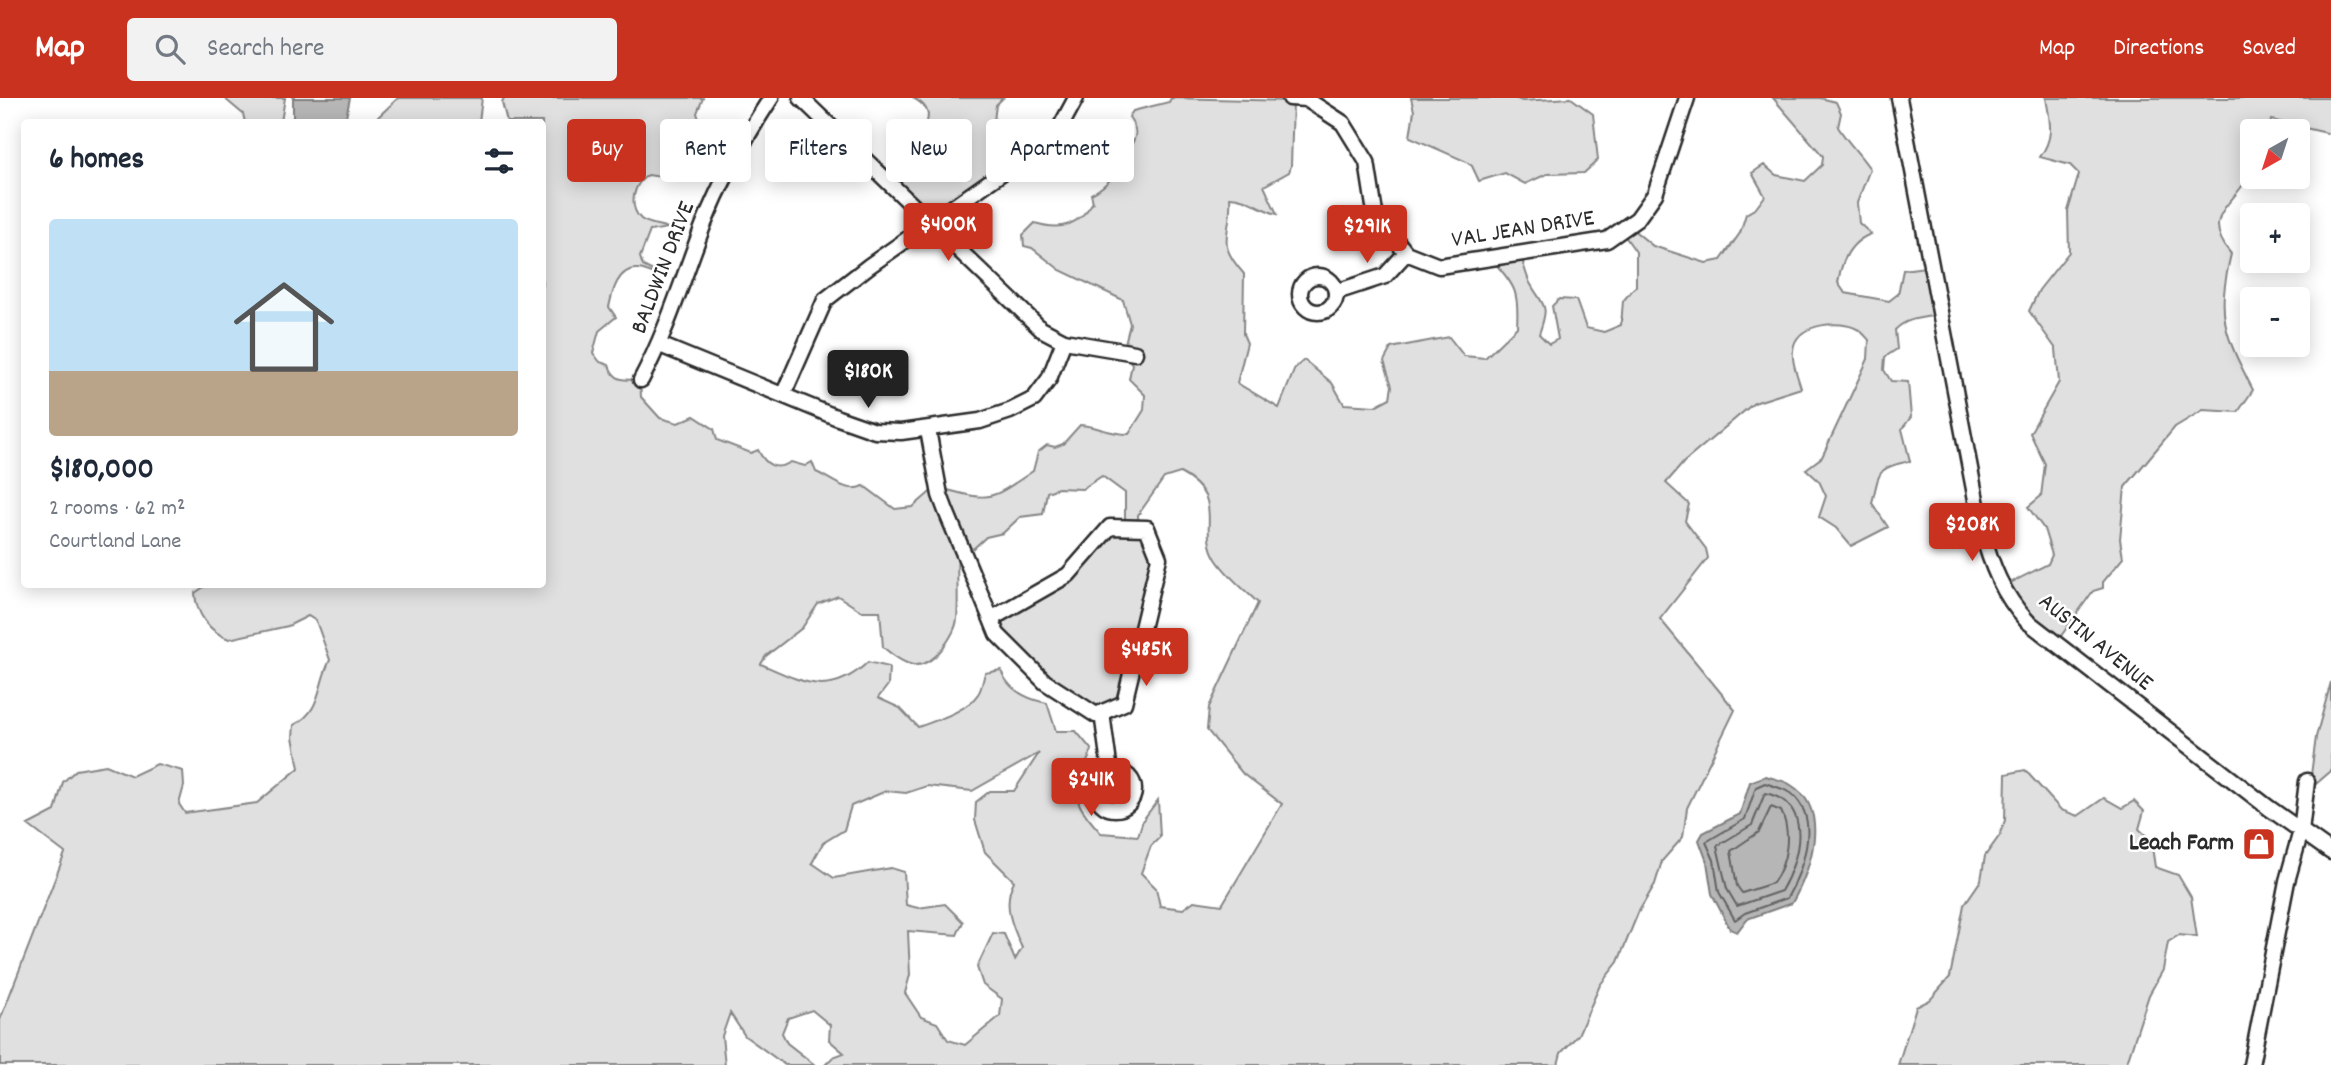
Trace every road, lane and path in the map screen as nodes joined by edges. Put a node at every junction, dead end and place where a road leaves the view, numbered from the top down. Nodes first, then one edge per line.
1 (771, 98) edge
2 (801, 98) edge
3 (1076, 98) edge
4 (1290, 98) edge
5 (1687, 98) edge
6 (1899, 98) edge
7 (931, 223) junction
8 (1406, 253) junction
9 (1336, 292) dead end
10 (1064, 341) junction
11 (660, 345) junction
12 (1135, 353) dead end
13 (641, 380) dead end
14 (783, 393) junction
15 (928, 430) junction
16 (991, 620) junction
17 (1102, 713) junction
18 (1110, 772) dead end
19 (2306, 781) dead end
20 (2301, 831) junction
21 (2331, 852) edge
22 (2251, 1065) edge

1 - 11 street, BALDWIN DRIVE
2 - 7 street
3 - 7 street
4 - 8 street, VAL JEAN DRIVE
5 - 8 street, VAL JEAN DRIVE
6 - 20 street, AUSTIN AVENUE
7 - 10 street
7 - 14 street
8 - 9 street
10 - 12 street
10 - 15 street
11 - 13 street, BALDWIN DRIVE
11 - 14 street
14 - 15 street
15 - 16 street
16 - 17 street
16 - 17 street
17 - 18 street
19 - 20 street
20 - 21 street, AUSTIN AVENUE
20 - 22 street

